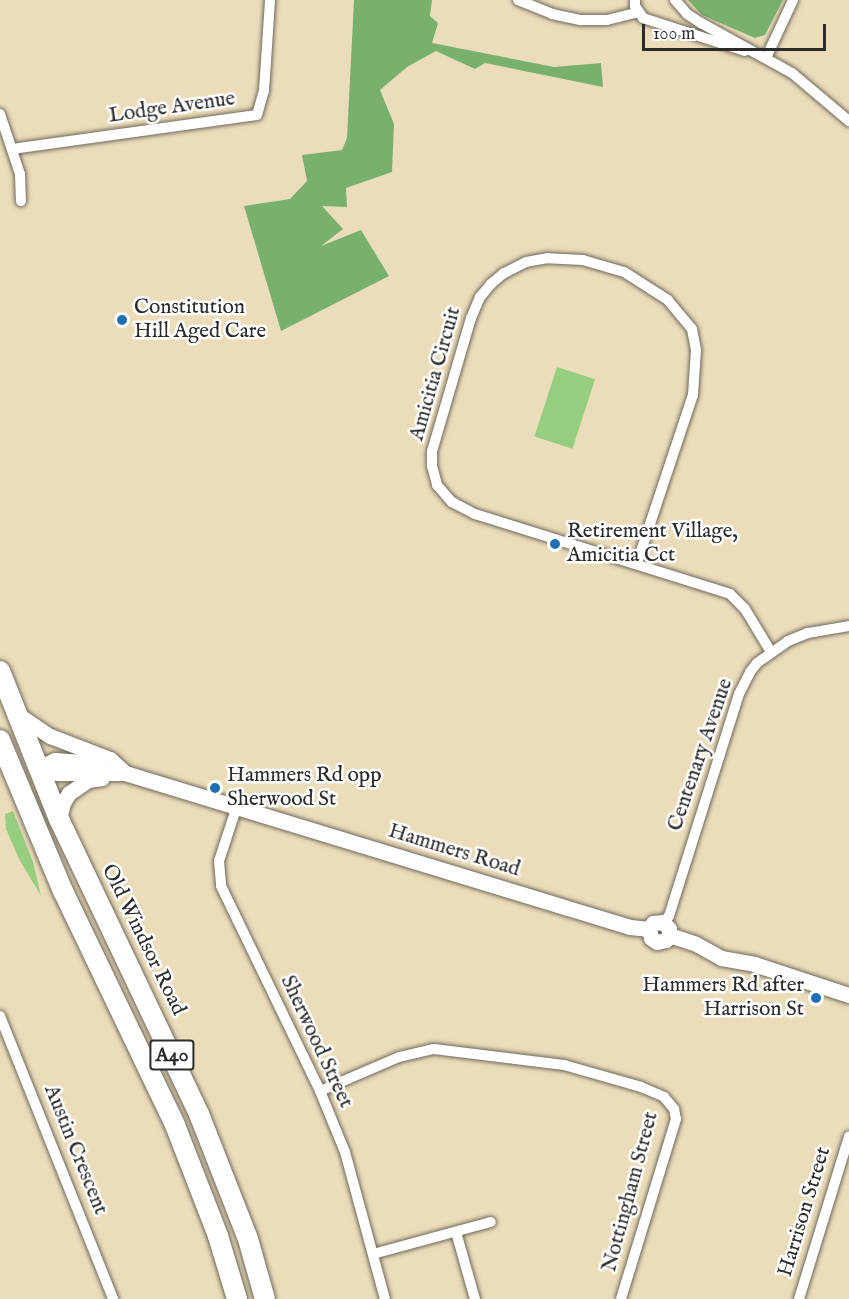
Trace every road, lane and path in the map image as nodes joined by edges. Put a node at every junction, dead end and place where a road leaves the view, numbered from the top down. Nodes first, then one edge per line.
1 (270, 0) edge
2 (518, 0) edge
3 (635, 0) edge
4 (675, 0) edge
5 (793, 0) edge
6 (638, 12) junction
7 (754, 53) junction
8 (766, 58) junction
9 (0, 114) edge
10 (849, 121) edge
11 (12, 149) junction
12 (21, 201) dead end
13 (637, 563) junction
14 (849, 626) edge
15 (771, 652) junction
16 (0, 671) edge
17 (15, 712) junction
18 (0, 740) edge
19 (37, 769) junction
20 (125, 773) junction
21 (14, 778) junction
22 (237, 806) junction
23 (59, 819) junction
24 (666, 929) junction
25 (849, 994) edge
26 (0, 1016) edge
27 (320, 1091) junction
28 (849, 1136) edge
29 (491, 1222) dead end
30 (456, 1232) junction
31 (373, 1254) junction
32 (113, 1299) edge
33 (237, 1299) edge
34 (265, 1299) edge
35 (385, 1299) edge
36 (475, 1299) edge
37 (621, 1299) edge
38 (799, 1299) edge

1 - 11 street, Lodge Avenue
2 - 6 street
3 - 6 street
4 - 7 street
5 - 8 street
6 - 7 street
7 - 8 street
8 - 10 street
9 - 11 street
11 - 12 street
13 - 13 street, Amicitia Circuit
13 - 15 street, Amicitia Circuit
14 - 15 street, Centenary Avenue
15 - 24 street, Centenary Avenue
16 - 17 highway, Old Windsor Road / A40
17 - 19 highway, Old Windsor Road / A40
17 - 20 street
18 - 21 highway, A40
19 - 20 street, Hammers Road
19 - 21 highway
19 - 23 highway, Old Windsor Road / A40
20 - 22 street, Hammers Road
20 - 23 street
21 - 33 highway, A40
22 - 24 street, Hammers Road
22 - 27 street, Sherwood Street
23 - 34 highway, Old Windsor Road / A40
24 - 25 street
26 - 32 street, Austin Crescent
27 - 31 street, Sherwood Street
27 - 37 street, Nottingham Street
28 - 38 street, Harrison Street
29 - 30 street
30 - 31 street
30 - 36 street
31 - 35 street, Sherwood Street

